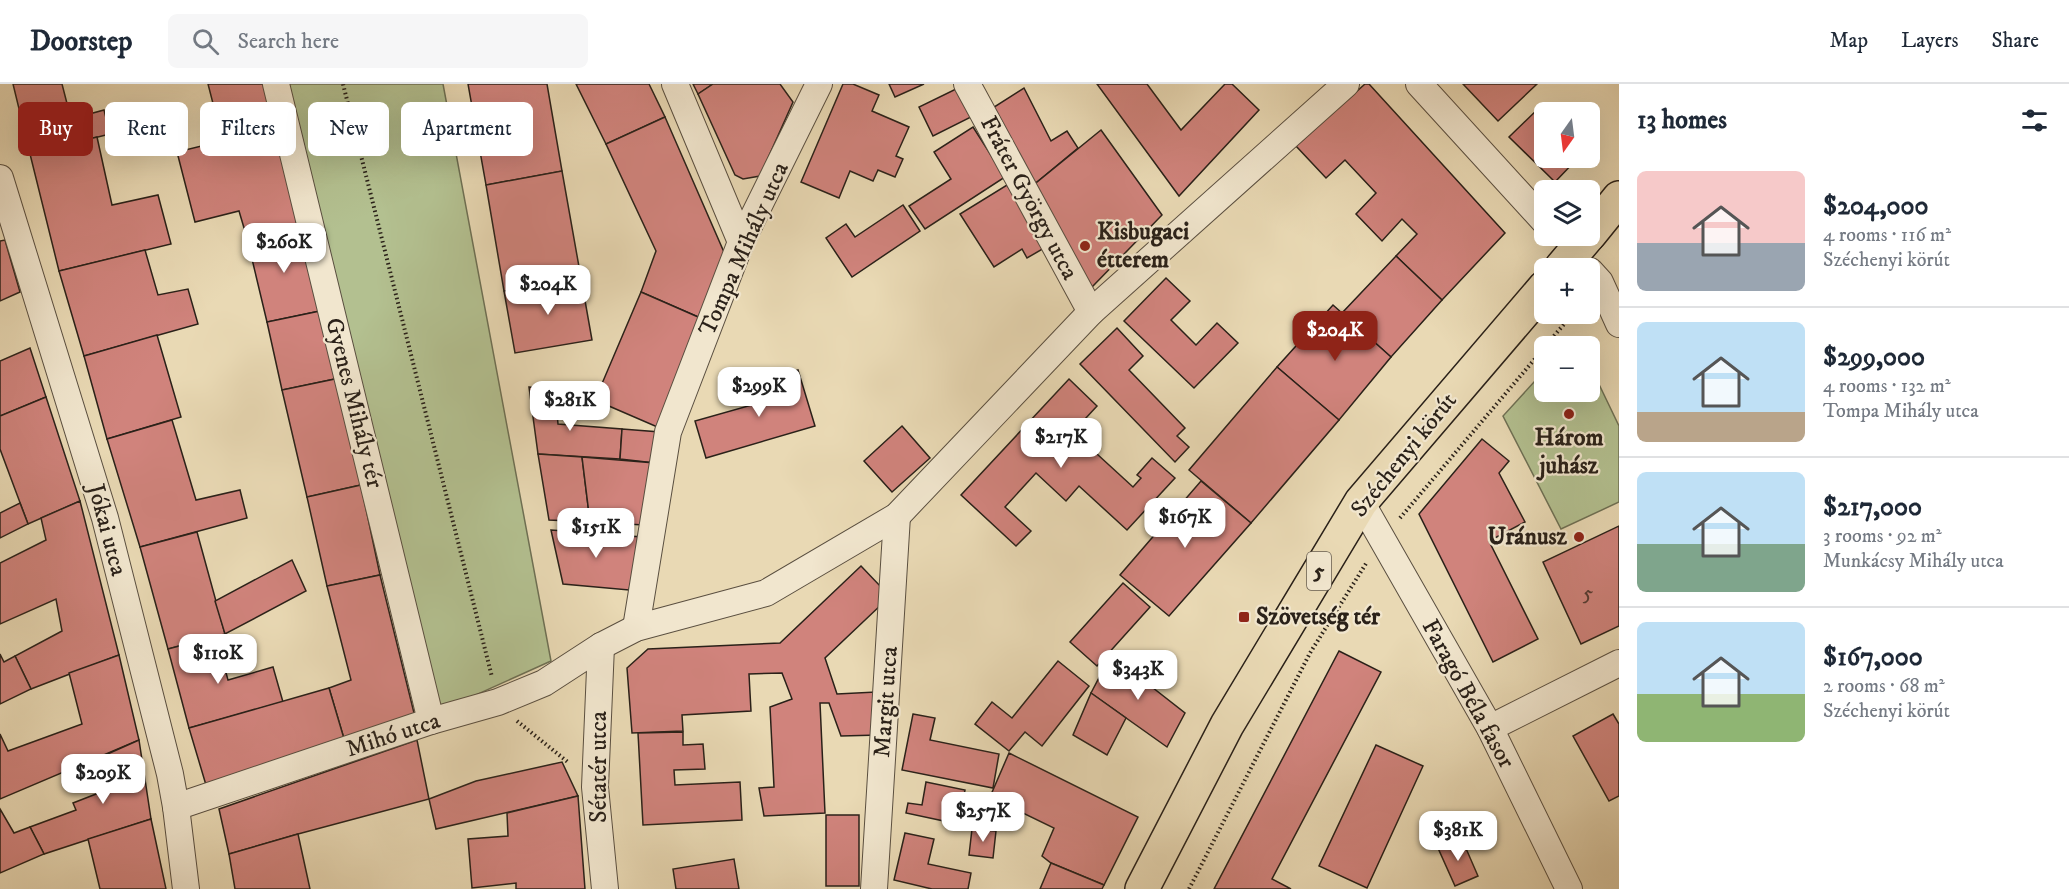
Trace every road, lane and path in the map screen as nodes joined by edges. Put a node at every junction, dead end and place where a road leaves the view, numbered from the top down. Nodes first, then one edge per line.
1 (276, 84) edge
2 (343, 84) edge
3 (675, 84) edge
4 (819, 84) edge
5 (967, 84) edge
6 (1346, 84) edge
7 (1419, 84) edge
8 (0, 178) edge
9 (1619, 198) edge
10 (1534, 210) edge
11 (741, 242) junction
12 (1578, 252) edge
13 (1534, 300) edge
14 (1091, 312) junction
15 (1565, 324) edge
16 (1619, 324) edge
17 (1555, 336) edge
18 (1534, 360) edge
19 (1361, 502) junction
20 (897, 516) junction
21 (1381, 541) junction
22 (636, 628) junction
23 (601, 645) junction
24 (1619, 663) edge
25 (498, 702) junction
26 (431, 721) junction
27 (1490, 728) junction
28 (595, 787) junction
29 (176, 807) junction
30 (186, 889) edge
31 (604, 889) edge
32 (874, 889) edge
33 (1142, 889) edge
34 (1189, 889) edge
35 (1569, 889) edge

1 - 26 street, Gyenes Mihály tér
2 - 25 path
3 - 11 street
4 - 11 street, Tompa Mihály utca
5 - 14 street, Fráter György utca
6 - 14 street, Mihó utca
7 - 10 street
8 - 29 street, Jókai utca
9 - 12 main road
11 - 22 street, Tompa Mihály utca
12 - 16 street
13 - 19 main road, Széchenyi körút / 5
14 - 20 street, Mihó utca
15 - 17 path
18 - 21 path
19 - 21 street, Faragó Béla fasor
19 - 33 main road, Széchenyi körút / 5
20 - 22 street, Mihó utca
20 - 32 street, Margit utca
21 - 27 street, Faragó Béla fasor
21 - 34 path
22 - 23 street, Mihó utca
23 - 25 street, Mihó utca
23 - 28 street, Sétatér utca
24 - 27 street
25 - 26 street, Mihó utca
25 - 28 path
26 - 29 street, Mihó utca
27 - 35 street, Faragó Béla fasor
28 - 31 street, Sétatér utca
29 - 30 street, Jókai utca

